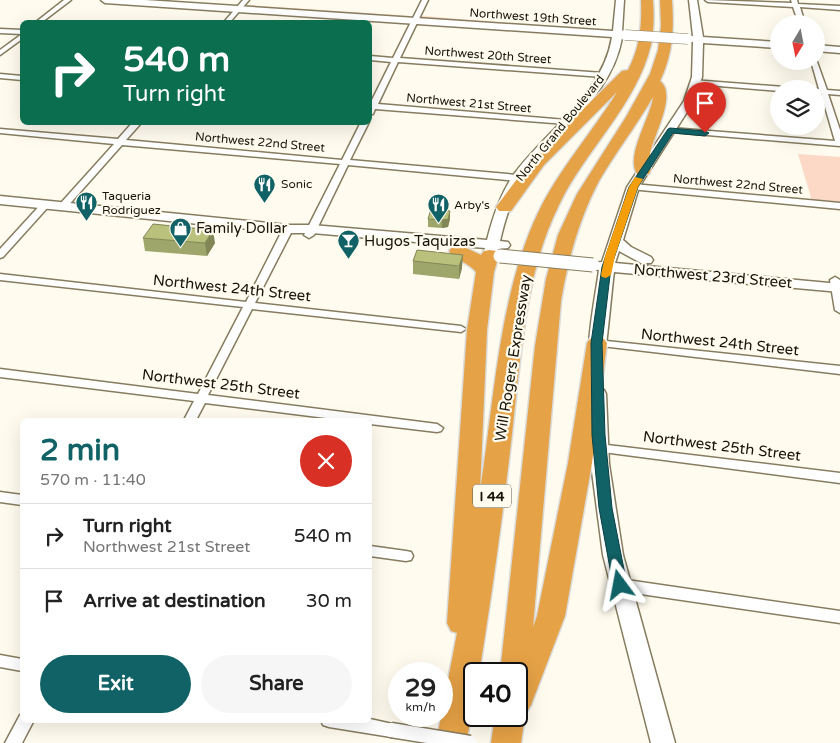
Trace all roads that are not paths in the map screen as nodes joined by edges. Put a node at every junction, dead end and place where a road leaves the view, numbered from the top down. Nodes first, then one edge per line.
1 (68, 0) edge
2 (105, 0) edge
3 (189, 0) edge
4 (425, 0) edge
5 (620, 0) edge
6 (647, 0) edge
7 (666, 0) edge
8 (693, 0) edge
9 (708, 0) edge
10 (795, 3) edge
11 (243, 4) edge
12 (840, 8) edge
13 (799, 15) edge
14 (416, 18) junction
15 (42, 20) edge
16 (228, 20) edge
17 (0, 31) edge
18 (621, 32) junction
19 (20, 34) edge
20 (20, 36) edge
21 (693, 37) junction
22 (770, 40) edge
23 (825, 43) edge
24 (770, 44) edge
25 (840, 44) edge
26 (825, 49) edge
27 (840, 50) edge
28 (0, 53) edge
29 (372, 58) edge
30 (396, 60) junction
31 (638, 64) junction
32 (603, 75) junction
33 (0, 76) edge
34 (656, 76) junction
35 (20, 78) edge
36 (695, 82) junction
37 (770, 88) edge
38 (825, 92) edge
39 (840, 93) edge
40 (825, 104) edge
41 (372, 106) edge
42 (372, 108) edge
43 (566, 122) junction
44 (135, 125) edge
45 (364, 125) edge
46 (670, 130) junction
47 (0, 131) edge
48 (120, 142) junction
49 (840, 144) edge
50 (346, 162) junction
51 (643, 171) junction
52 (518, 178) junction
53 (633, 187) junction
54 (0, 200) edge
55 (46, 204) junction
56 (63, 206) junction
57 (840, 206) edge
58 (505, 207) junction
59 (288, 229) junction
60 (311, 232) junction
61 (616, 241) junction
62 (458, 251) joint
63 (494, 254) junction
64 (0, 255) edge
65 (601, 260) junction
66 (646, 260) junction
67 (0, 277) edge
68 (838, 284) edge
69 (248, 305) junction
70 (840, 310) edge
71 (461, 329) dead end
72 (597, 343) junction
73 (840, 370) edge
74 (0, 373) edge
75 (201, 398) junction
76 (191, 418) edge
77 (358, 418) edge
78 (372, 420) edge
79 (437, 428) dead end
80 (599, 448) junction
81 (840, 478) edge
82 (0, 497) edge
83 (20, 500) edge
84 (372, 551) edge
85 (406, 556) dead end
86 (620, 585) junction
87 (840, 617) edge
88 (0, 661) edge
89 (515, 662) edge
90 (20, 665) edge
91 (528, 675) edge
92 (24, 723) edge
93 (348, 723) edge
94 (459, 737) edge
95 (13, 743) edge
96 (663, 743) edge

1 - 15 street
2 - 11 main road, Northwest 19th Street
3 - 11 main road, Northwest 19th Street
4 - 14 street
5 - 18 main road, North Grand Boulevard
6 - 31 highway, Will Rogers Expressway / I 44
7 - 34 highway, Will Rogers Expressway / I 44
8 - 21 main road
9 - 10 street
10 - 12 street
10 - 13 street
11 - 14 main road, Northwest 19th Street
11 - 16 street
14 - 18 main road, Northwest 19th Street
14 - 30 street
17 - 19 street
18 - 21 main road, Northwest 19th Street, bridge
18 - 32 main road, North Grand Boulevard
20 - 28 street
21 - 22 main road, Northwest 19th Street
21 - 24 main road, Northwest 19th Street
21 - 36 main road
23 - 25 main road
26 - 27 main road
29 - 30 street, Northwest 20th Street
30 - 32 street, Northwest 20th Street
30 - 41 street
31 - 58 highway
31 - 94 highway, Will Rogers Expressway / I 44
32 - 43 main road, North Grand Boulevard
33 - 35 street
34 - 51 highway
34 - 89 highway, Will Rogers Expressway / I 44
36 - 37 street
36 - 46 main road
38 - 39 street
40 - 49 street
42 - 43 street, Northwest 21st Street
43 - 52 main road, North Grand Boulevard
44 - 48 street
45 - 50 street
46 - 49 street
46 - 51 main road
47 - 48 street, Northwest 22nd Street
48 - 50 street, Northwest 22nd Street
48 - 56 street
50 - 52 street, Northwest 22nd Street
50 - 60 street
51 - 53 main road
52 - 58 main road, North Grand Boulevard
53 - 57 street, Northwest 22nd Street
53 - 61 main road
54 - 55 main road, Northwest 23rd Street
55 - 56 main road, Northwest 23rd Street
55 - 64 street
56 - 59 main road, Northwest 23rd Street
58 - 63 main road, North Grand Boulevard
59 - 60 main road, Northwest 23rd Street
59 - 69 street
60 - 62 main road, Northwest 23rd Street
60 - 63 main road, Northwest 23rd Street
61 - 65 main road
61 - 66 main road
62 - 63 highway
63 - 65 main road, Northwest 23rd Street, bridge
63 - 94 highway
65 - 66 main road, Northwest 23rd Street
65 - 68 main road, Northwest 23rd Street
65 - 72 main road
66 - 68 main road, Northwest 23rd Street
67 - 69 street, Northwest 24th Street
68 - 70 street
69 - 71 street, Northwest 24th Street
69 - 75 street
72 - 73 street, Northwest 24th Street
72 - 80 main road
72 - 91 highway
74 - 75 street, Northwest 25th Street
75 - 76 street
75 - 77 street, Northwest 25th Street
78 - 79 street, Northwest 25th Street
80 - 81 street, Northwest 25th Street
80 - 86 main road
82 - 83 street
84 - 85 street
86 - 87 street
86 - 96 main road
88 - 90 street
92 - 95 street
93 - 94 street, bridge

